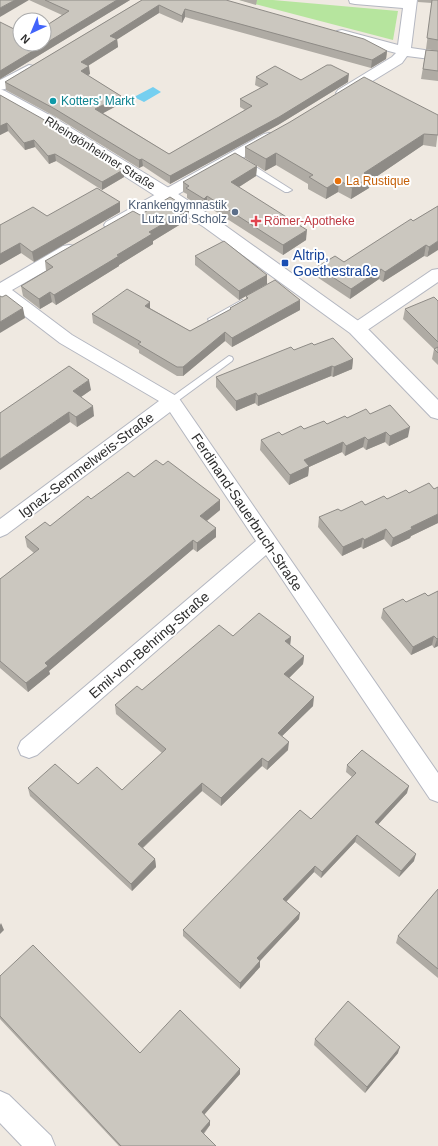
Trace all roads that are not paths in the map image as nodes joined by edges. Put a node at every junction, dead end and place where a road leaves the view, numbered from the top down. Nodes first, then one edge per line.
1 (354, 0) edge
2 (411, 2) edge
3 (329, 30) edge
4 (404, 51) junction
5 (438, 56) edge
6 (41, 62) edge
7 (0, 86) edge
8 (0, 94) edge
9 (329, 101) edge
10 (284, 129) edge
11 (234, 157) junction
12 (288, 190) dead end
13 (166, 194) junction
14 (438, 274) edge
15 (0, 289) edge
16 (247, 300) edge
17 (212, 319) edge
18 (357, 329) junction
19 (229, 358) dead end
20 (172, 400) junction
21 (438, 412) edge
22 (0, 529) edge
23 (268, 542) junction
24 (30, 748) dead end
25 (438, 792) edge
26 (3, 1112) edge
27 (41, 1146) edge

1 - 2 street
2 - 4 street
3 - 4 street
4 - 5 street
4 - 9 street
6 - 7 street
8 - 13 street, Rheingönheimer Straße
10 - 11 street
11 - 12 lane
11 - 13 street
13 - 15 street
13 - 18 street, Rheingönheimer Straße
14 - 18 street
15 - 20 street, Ferdinand-Sauerbruch-Straße
16 - 17 lane
18 - 21 street, Rheingönheimer Straße
19 - 20 lane
20 - 22 street, Ignaz-Semmelweis-Straße
20 - 23 street, Ferdinand-Sauerbruch-Straße
23 - 24 street, Emil-von-Behring-Straße
23 - 25 street, Ferdinand-Sauerbruch-Straße
26 - 27 street

